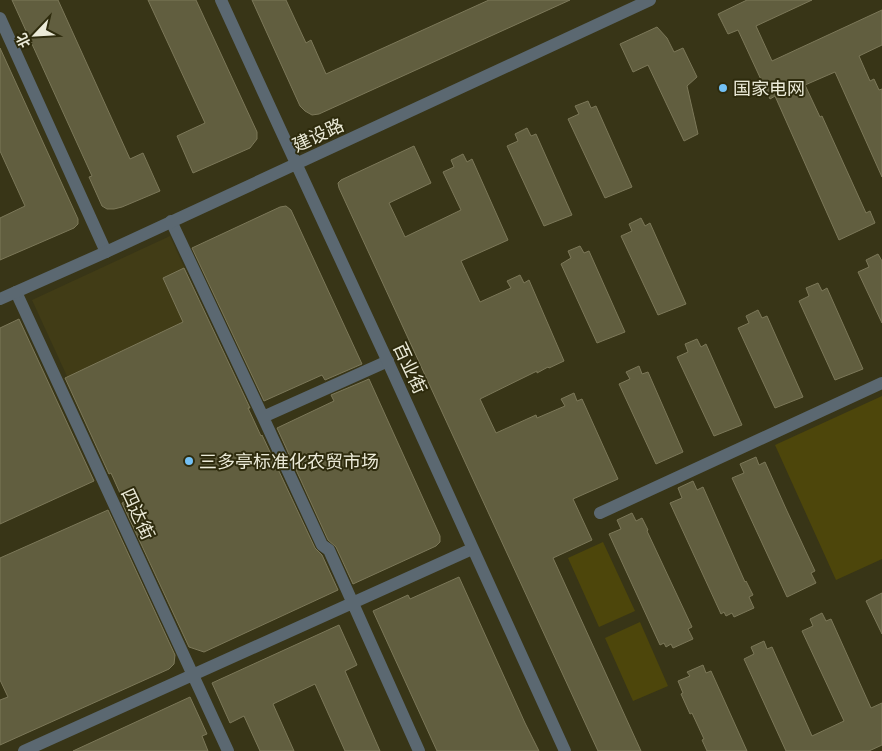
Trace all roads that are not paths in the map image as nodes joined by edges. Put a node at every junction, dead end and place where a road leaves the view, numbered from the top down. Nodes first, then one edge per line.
1 (221, 0) edge
2 (650, 0) edge
3 (1, 24) edge
4 (295, 164) junction
5 (171, 221) junction
6 (106, 252) junction
7 (16, 292) junction
8 (0, 299) edge
9 (388, 361) junction
10 (882, 383) edge
11 (264, 417) junction
12 (600, 513) dead end
13 (472, 549) junction
14 (353, 603) junction
15 (193, 674) junction
16 (24, 751) edge
17 (228, 751) edge
18 (419, 751) edge
19 (565, 751) edge

1 - 4 street, 百业街
2 - 4 street, 建设路
3 - 6 street
4 - 5 street, 建设路
4 - 9 street, 百业街
5 - 6 street, 建设路
5 - 11 street
6 - 7 street, 建设路
7 - 8 street, 建设路
7 - 15 street, 四达街
9 - 11 street
9 - 13 street, 百业街
10 - 12 street
11 - 14 street
13 - 14 street
13 - 19 street, 百业街
14 - 15 street
14 - 18 street
15 - 16 street
15 - 17 street, 四达街

